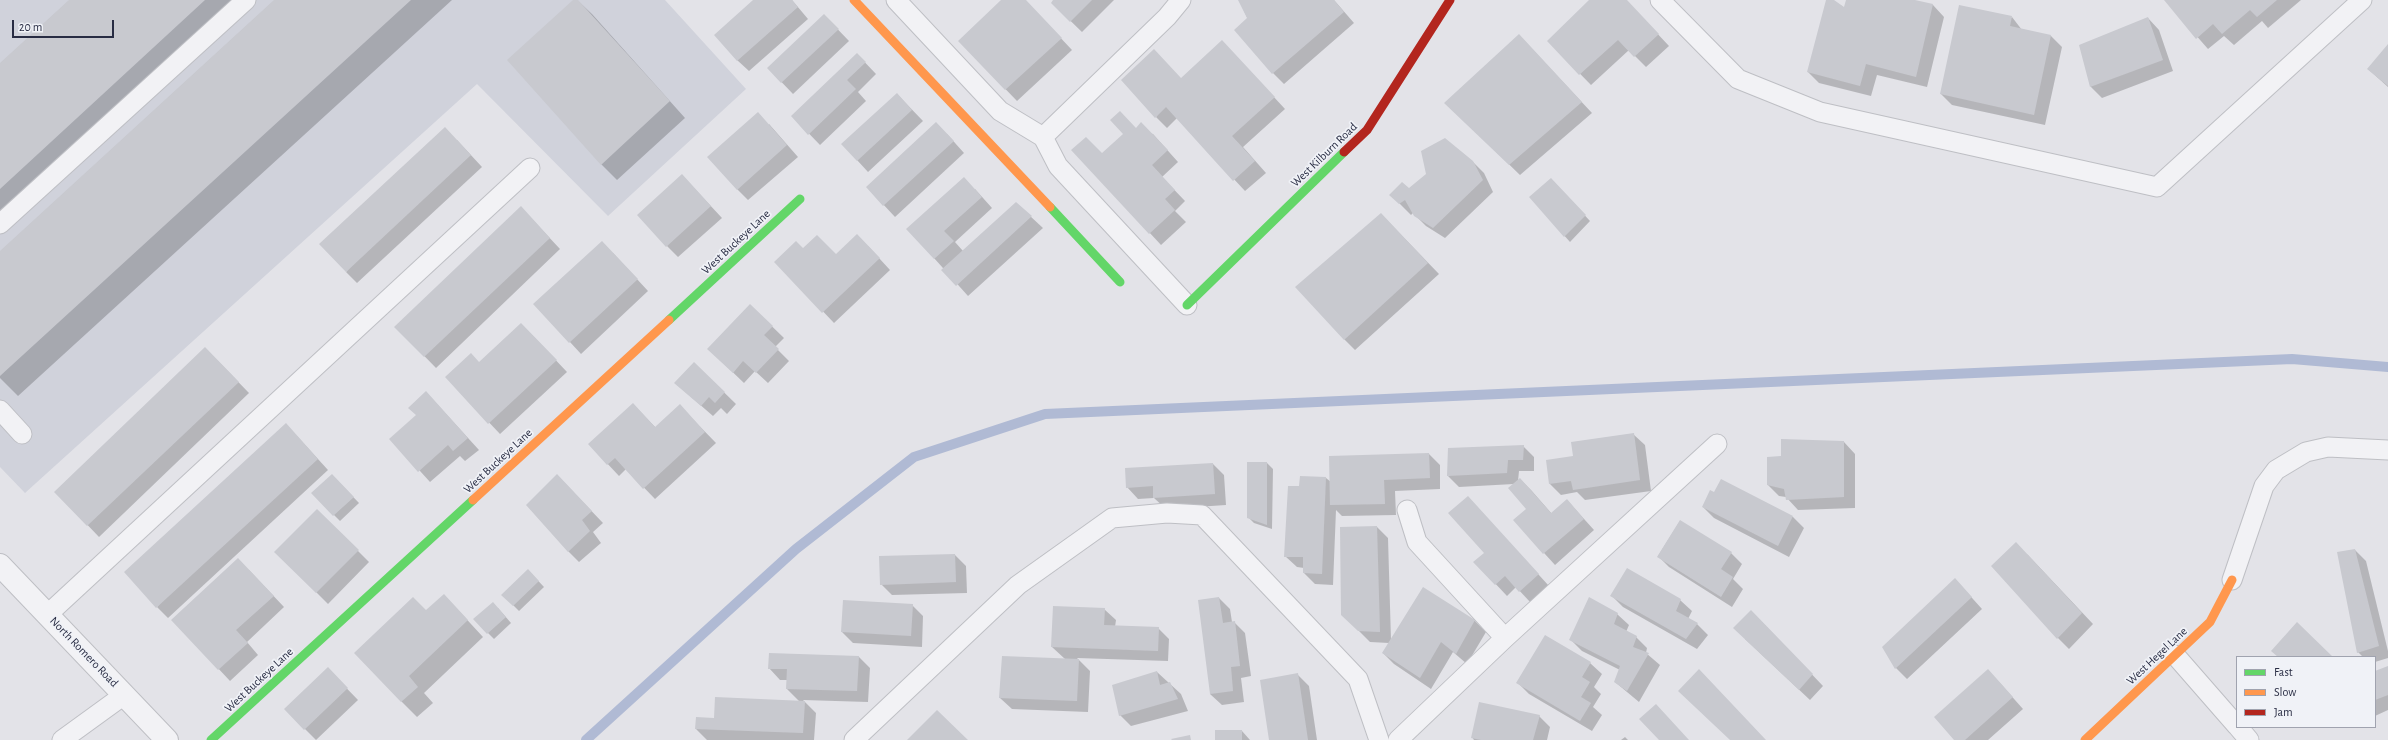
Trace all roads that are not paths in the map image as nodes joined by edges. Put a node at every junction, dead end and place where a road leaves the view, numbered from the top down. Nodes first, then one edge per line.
1 (246, 0) edge
2 (854, 0) edge
3 (896, 0) edge
4 (1181, 0) edge
5 (1450, 0) edge
6 (1660, 0) edge
7 (2362, 0) edge
8 (1043, 137) junction
9 (530, 168) dead end
10 (800, 199) dead end
11 (0, 224) edge
12 (1120, 282) dead end
13 (1187, 305) joint
14 (0, 410) edge
15 (22, 434) dead end
16 (1717, 444) dead end
17 (2388, 450) edge
18 (1407, 510) dead end
19 (0, 565) edge
20 (2232, 580) joint
21 (47, 615) junction
22 (1506, 638) junction
23 (2175, 655) junction
24 (124, 695) junction
25 (2236, 725) edge
26 (2239, 728) edge
27 (62, 740) edge
28 (167, 740) edge
29 (211, 740) edge
30 (854, 740) edge
31 (1379, 740) edge
32 (1398, 740) edge
33 (2085, 740) edge
34 (2249, 740) edge

1 - 11 lane
2 - 12 street
3 - 8 lane
4 - 8 lane
5 - 13 street, West Kilburn Road
6 - 7 lane
8 - 13 lane
9 - 21 lane
10 - 29 street, West Buckeye Lane
14 - 15 lane
16 - 22 lane
17 - 20 lane
18 - 22 lane
19 - 21 street, North Romero Road
20 - 23 street, West Hegel Lane
21 - 24 street, North Romero Road
22 - 32 lane
23 - 25 lane
23 - 33 street, West Hegel Lane
24 - 27 lane
24 - 28 street, North Romero Road
26 - 34 lane
30 - 31 lane

